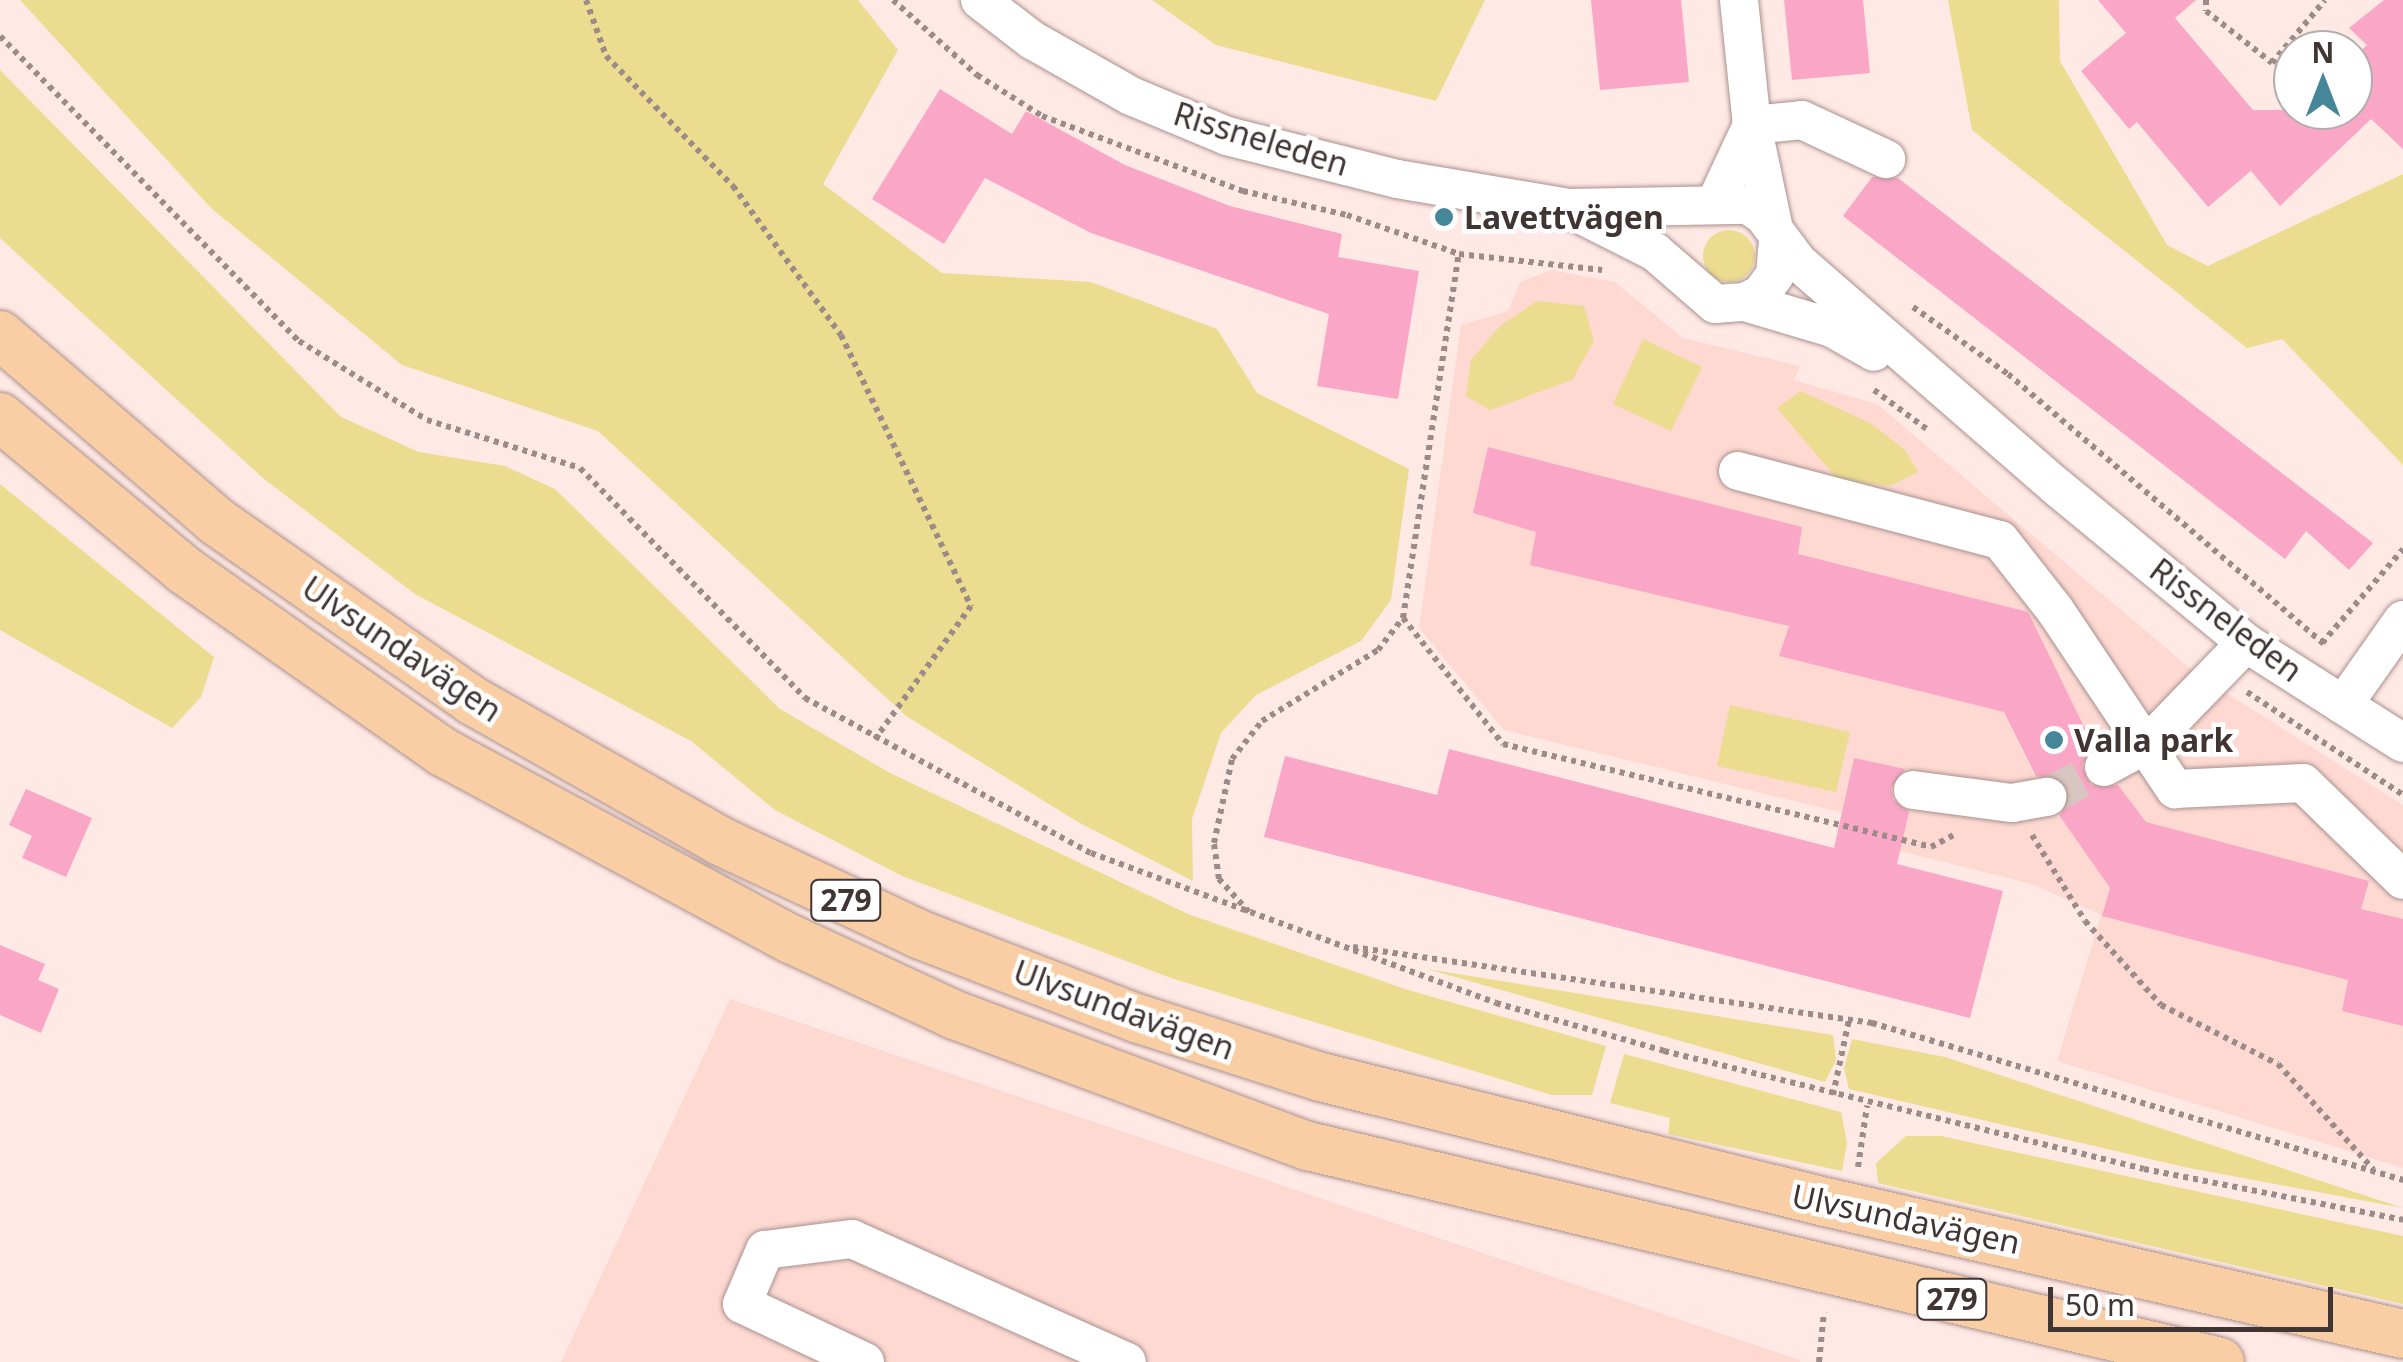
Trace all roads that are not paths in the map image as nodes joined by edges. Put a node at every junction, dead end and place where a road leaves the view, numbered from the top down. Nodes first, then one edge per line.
1 (980, 0) edge
2 (1738, 0) edge
3 (1752, 126) junction
4 (1886, 159) dead end
5 (1711, 203) junction
6 (1568, 208) junction
7 (1776, 235) junction
8 (1684, 282) junction
9 (1745, 302) junction
10 (0, 336) edge
11 (0, 417) edge
12 (0, 430) edge
13 (48, 461) junction
14 (1738, 471) dead end
15 (2057, 487) junction
16 (2403, 620) edge
17 (2246, 642) junction
18 (2343, 705) junction
19 (2148, 743) junction
20 (2403, 743) edge
21 (2104, 767) tunnel mouth
22 (1914, 790) dead end
23 (2029, 800) tunnel mouth
24 (2403, 880) edge
25 (2309, 1309) junction
26 (2403, 1334) edge
27 (2125, 1351) edge
28 (866, 1362) edge
29 (1128, 1362) edge
30 (2220, 1362) edge

1 - 6 street, Rissneleden
2 - 3 street
3 - 4 street
3 - 5 street
3 - 7 street
5 - 6 street, Rissneleden
5 - 7 street, Rissneleden
5 - 8 street
6 - 8 street, Rissneleden
7 - 9 street
7 - 15 street, Rissneleden
8 - 9 street, Rissneleden
9 - 15 street, Rissneleden
10 - 25 main road, Ulvsundavägen / 279
11 - 13 main road, Ulvsundavägen / 279
12 - 13 main road
13 - 27 main road, Ulvsundavägen / 279
14 - 19 street
15 - 17 street, Rissneleden
16 - 18 street
17 - 18 street, Rissneleden
17 - 19 street
18 - 20 street, Rissneleden
19 - 21 street
19 - 24 street
22 - 23 street
25 - 26 main road, Ulvsundavägen / 279
25 - 27 main road
27 - 30 main road, Ulvsundavägen / 279
28 - 29 street

